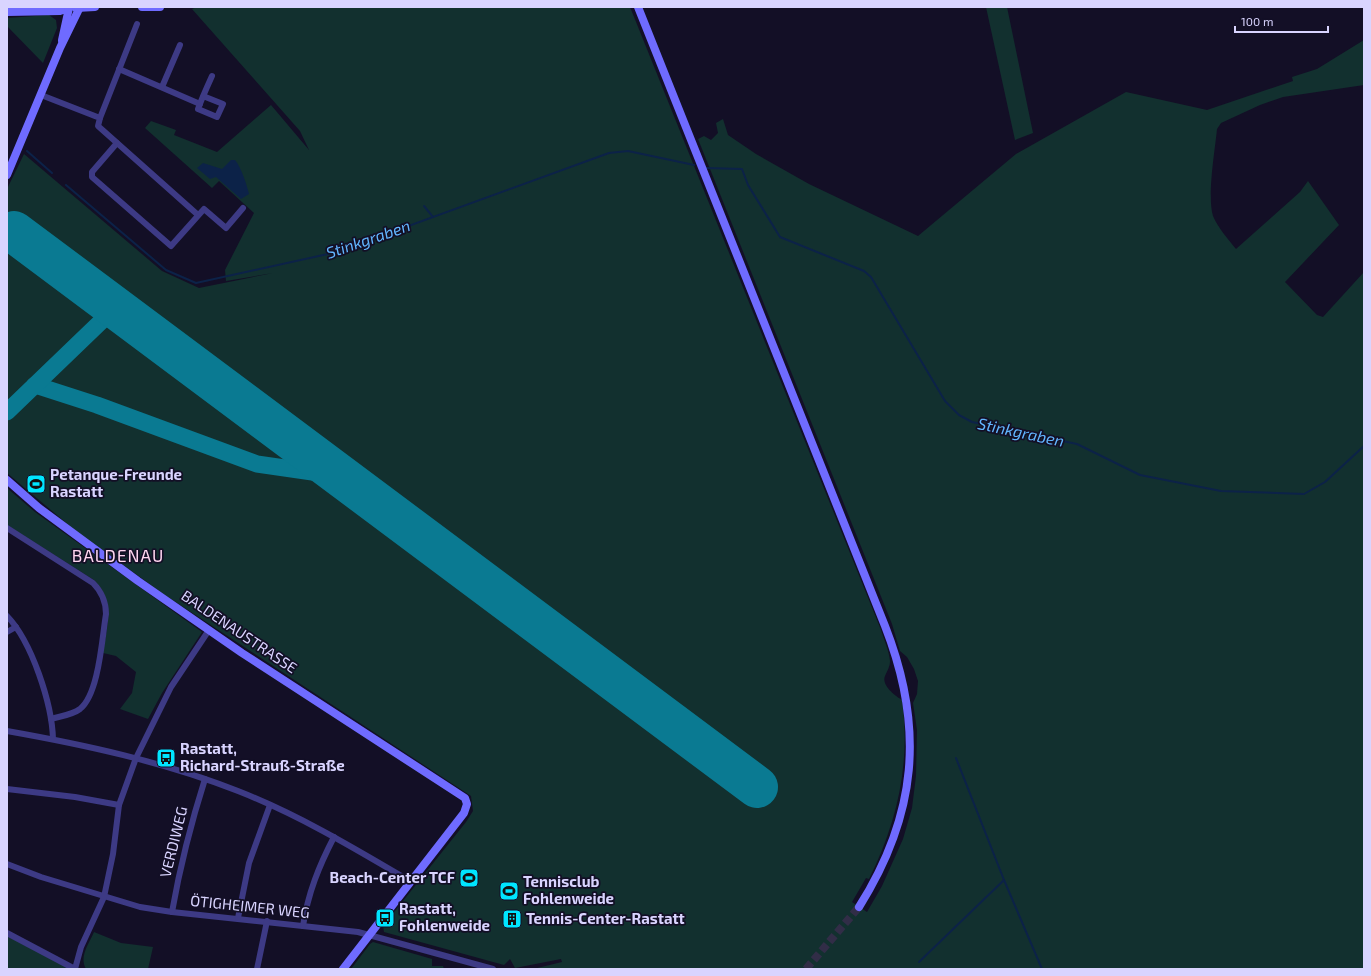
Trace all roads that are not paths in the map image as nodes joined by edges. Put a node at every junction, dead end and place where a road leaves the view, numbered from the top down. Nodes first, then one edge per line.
1 (25, 7) edge
2 (67, 7) edge
3 (95, 7) edge
4 (142, 7) edge
5 (160, 7) edge
6 (638, 7) edge
7 (643, 7) edge
8 (80, 8) edge
9 (7, 9) edge
10 (7, 12) edge
11 (642, 16) junction
12 (137, 24) dead end
13 (180, 45) dead end
14 (60, 48) junction
15 (119, 69) junction
16 (212, 76) dead end
17 (162, 87) junction
18 (41, 95) junction
19 (203, 96) junction
20 (200, 104) junction
21 (100, 118) junction
22 (117, 143) junction
23 (7, 175) edge
24 (244, 208) dead end
25 (198, 215) junction
26 (7, 480) edge
27 (7, 528) edge
28 (7, 616) edge
29 (16, 627) junction
30 (209, 630) junction
31 (7, 632) edge
32 (51, 719) junction
33 (7, 731) edge
34 (53, 739) junction
35 (136, 758) junction
36 (205, 779) junction
37 (7, 789) edge
38 (119, 805) junction
39 (270, 805) junction
40 (334, 837) junction
41 (7, 864) edge
42 (410, 881) junction
43 (104, 897) junction
44 (859, 907) tunnel mouth
45 (172, 912) junction
46 (238, 918) junction
47 (267, 921) junction
48 (303, 926) junction
49 (7, 933) edge
50 (368, 934) junction
51 (75, 969) edge
52 (257, 969) edge
53 (343, 969) edge
54 (493, 969) edge

1 - 9 street
2 - 8 street
2 - 10 street
2 - 14 street
3 - 8 street
4 - 5 street
6 - 11 street
7 - 11 street
8 - 14 street
11 - 44 street
12 - 15 street
13 - 17 street
14 - 18 street
15 - 17 street
15 - 21 street
16 - 19 street
17 - 20 street
18 - 21 street
18 - 23 street
19 - 20 street
19 - 20 street
21 - 22 street
22 - 25 street
22 - 25 street
24 - 25 street
26 - 30 street, BALDENAUSTRASSE
27 - 32 street
28 - 29 street
29 - 31 street
29 - 32 street
30 - 35 street
30 - 42 street, BALDENAUSTRASSE
32 - 34 street
33 - 34 street
34 - 35 street
35 - 36 street
35 - 38 street
36 - 39 street
36 - 45 street, VERDIWEG
37 - 38 street
38 - 43 street
39 - 40 street
39 - 46 street
40 - 42 street
40 - 48 street
41 - 43 street, ÖTIGHEIMER WEG
42 - 50 street
43 - 45 street, ÖTIGHEIMER WEG
43 - 51 street
45 - 46 street, ÖTIGHEIMER WEG
46 - 47 street, ÖTIGHEIMER WEG
47 - 48 street, ÖTIGHEIMER WEG
47 - 52 street
48 - 50 street, ÖTIGHEIMER WEG
49 - 51 street
50 - 53 street
50 - 54 street, ÖTIGHEIMER WEG

